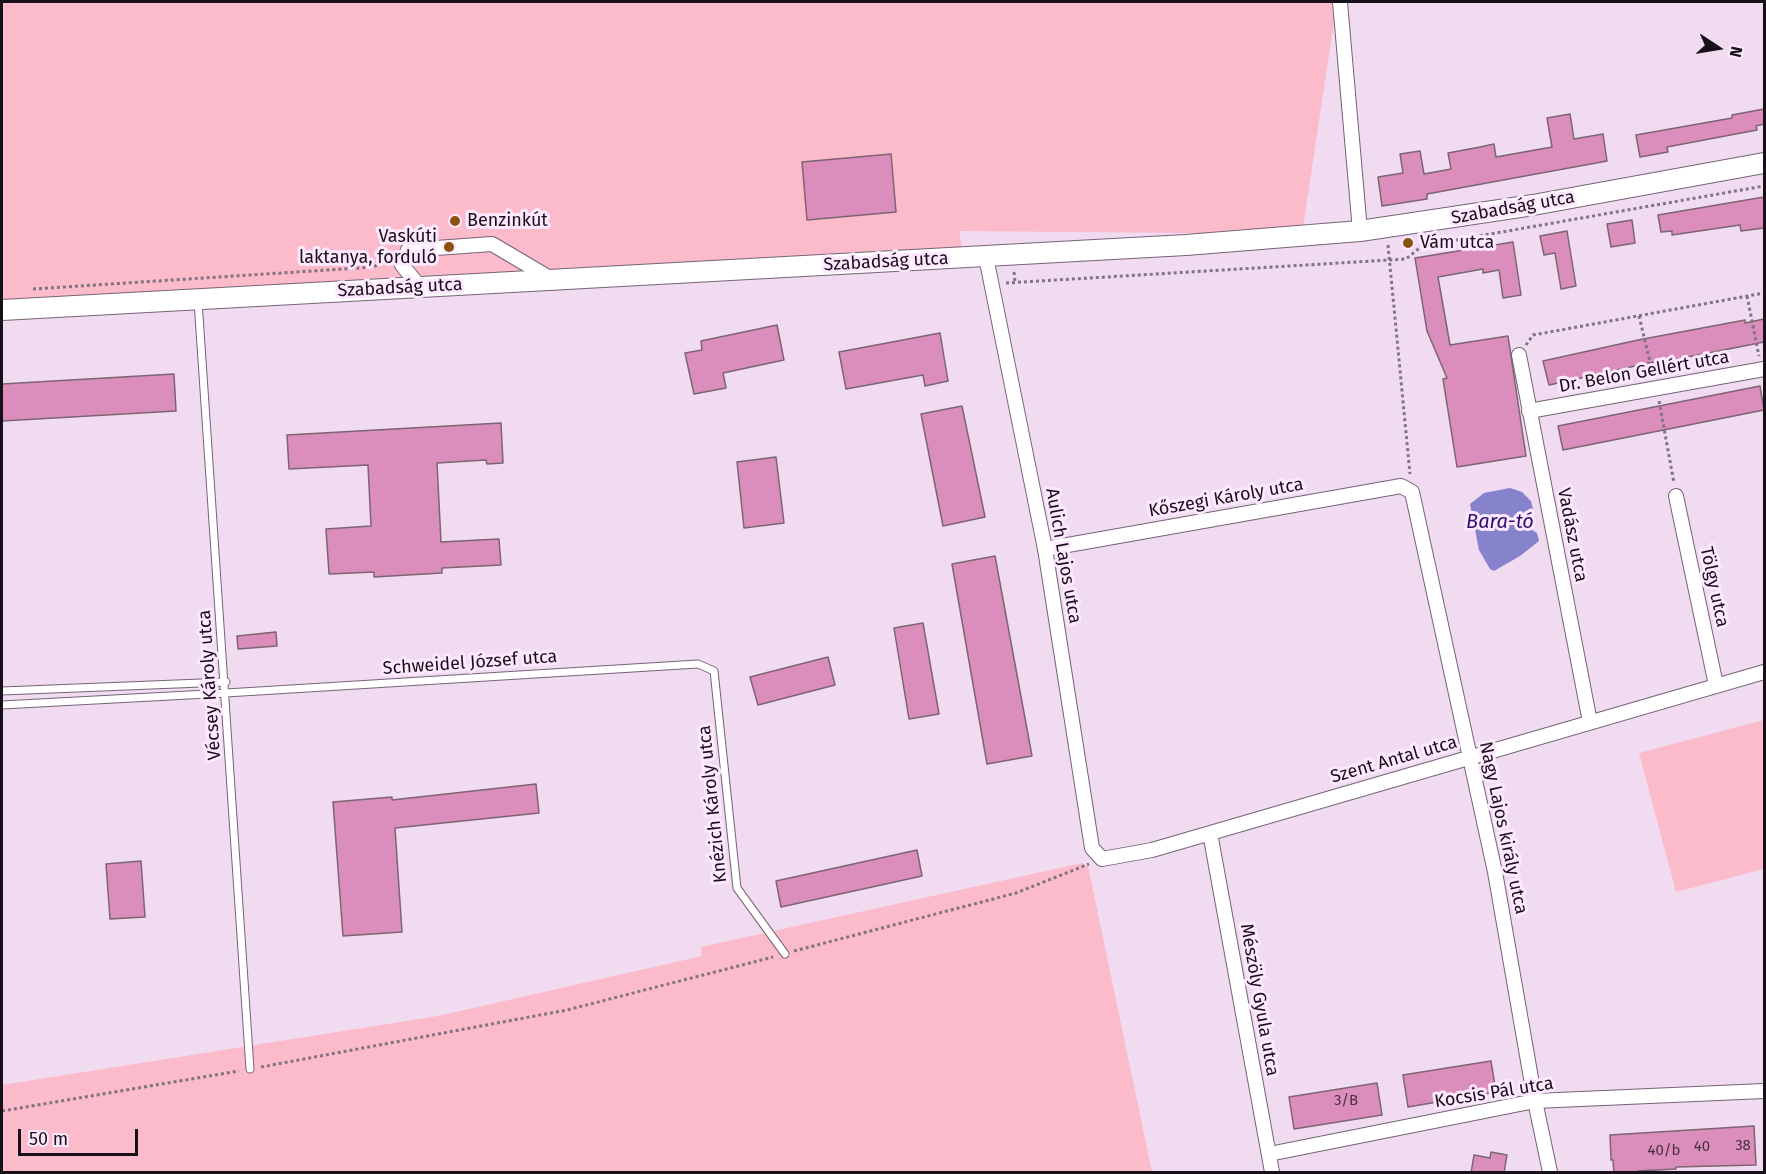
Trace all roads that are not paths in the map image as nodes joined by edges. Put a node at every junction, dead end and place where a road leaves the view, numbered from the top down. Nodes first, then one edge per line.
1 (1340, 2) edge
2 (1764, 163) edge
3 (1360, 231) junction
4 (986, 257) junction
5 (553, 280) junction
6 (420, 287) junction
7 (198, 299) junction
8 (2, 310) edge
9 (1520, 355) road end
10 (1763, 369) edge
11 (1529, 411) junction
12 (1412, 492) joint
13 (1676, 496) road end
14 (1045, 549) junction
15 (714, 671) joint
16 (1764, 672) edge
17 (225, 682) junction
18 (1716, 686) junction
19 (2, 691) edge
20 (226, 693) junction
21 (2, 705) edge
22 (1590, 722) junction
23 (1470, 756) junction
24 (1210, 833) junction
25 (1102, 859) joint
26 (785, 954) road end
27 (250, 1069) road end
28 (1764, 1091) edge
29 (1535, 1101) junction
30 (1269, 1154) junction
31 (1272, 1173) edge
32 (1550, 1173) edge

1 - 3 street
2 - 3 main road, Szabadság utca
3 - 4 main road, Szabadság utca
4 - 5 main road, Szabadság utca
4 - 14 street, Aulich Lajos utca
5 - 6 main road, Szabadság utca
5 - 6 street
6 - 7 main road, Szabadság utca
7 - 8 main road, Szabadság utca
7 - 17 lane, Vécsey Károly utca
9 - 11 street, Vadász utca
10 - 11 street, Dr. Belon Gellért utca
11 - 22 street, Vadász utca
12 - 14 street, Kőszegi Károly utca
12 - 23 street, Nagy Lajos király utca
13 - 18 street, Tölgy utca
14 - 25 street, Aulich Lajos utca
15 - 20 lane, Schweidel József utca
15 - 26 lane, Knézich Károly utca
16 - 18 street, Szent Antal utca
17 - 19 lane
17 - 20 lane, Vécsey Károly utca
18 - 22 street, Szent Antal utca
20 - 21 lane, Schweidel József utca
20 - 27 lane, Vécsey Károly utca
22 - 23 street, Szent Antal utca
23 - 24 street, Szent Antal utca
23 - 29 street, Nagy Lajos király utca
24 - 25 street, Szent Antal utca
24 - 30 street, Mészöly Gyula utca
28 - 29 street, Kocsis Pál utca
29 - 30 street, Kocsis Pál utca
29 - 32 street, Nagy Lajos király utca
30 - 31 street, Mészöly Gyula utca

